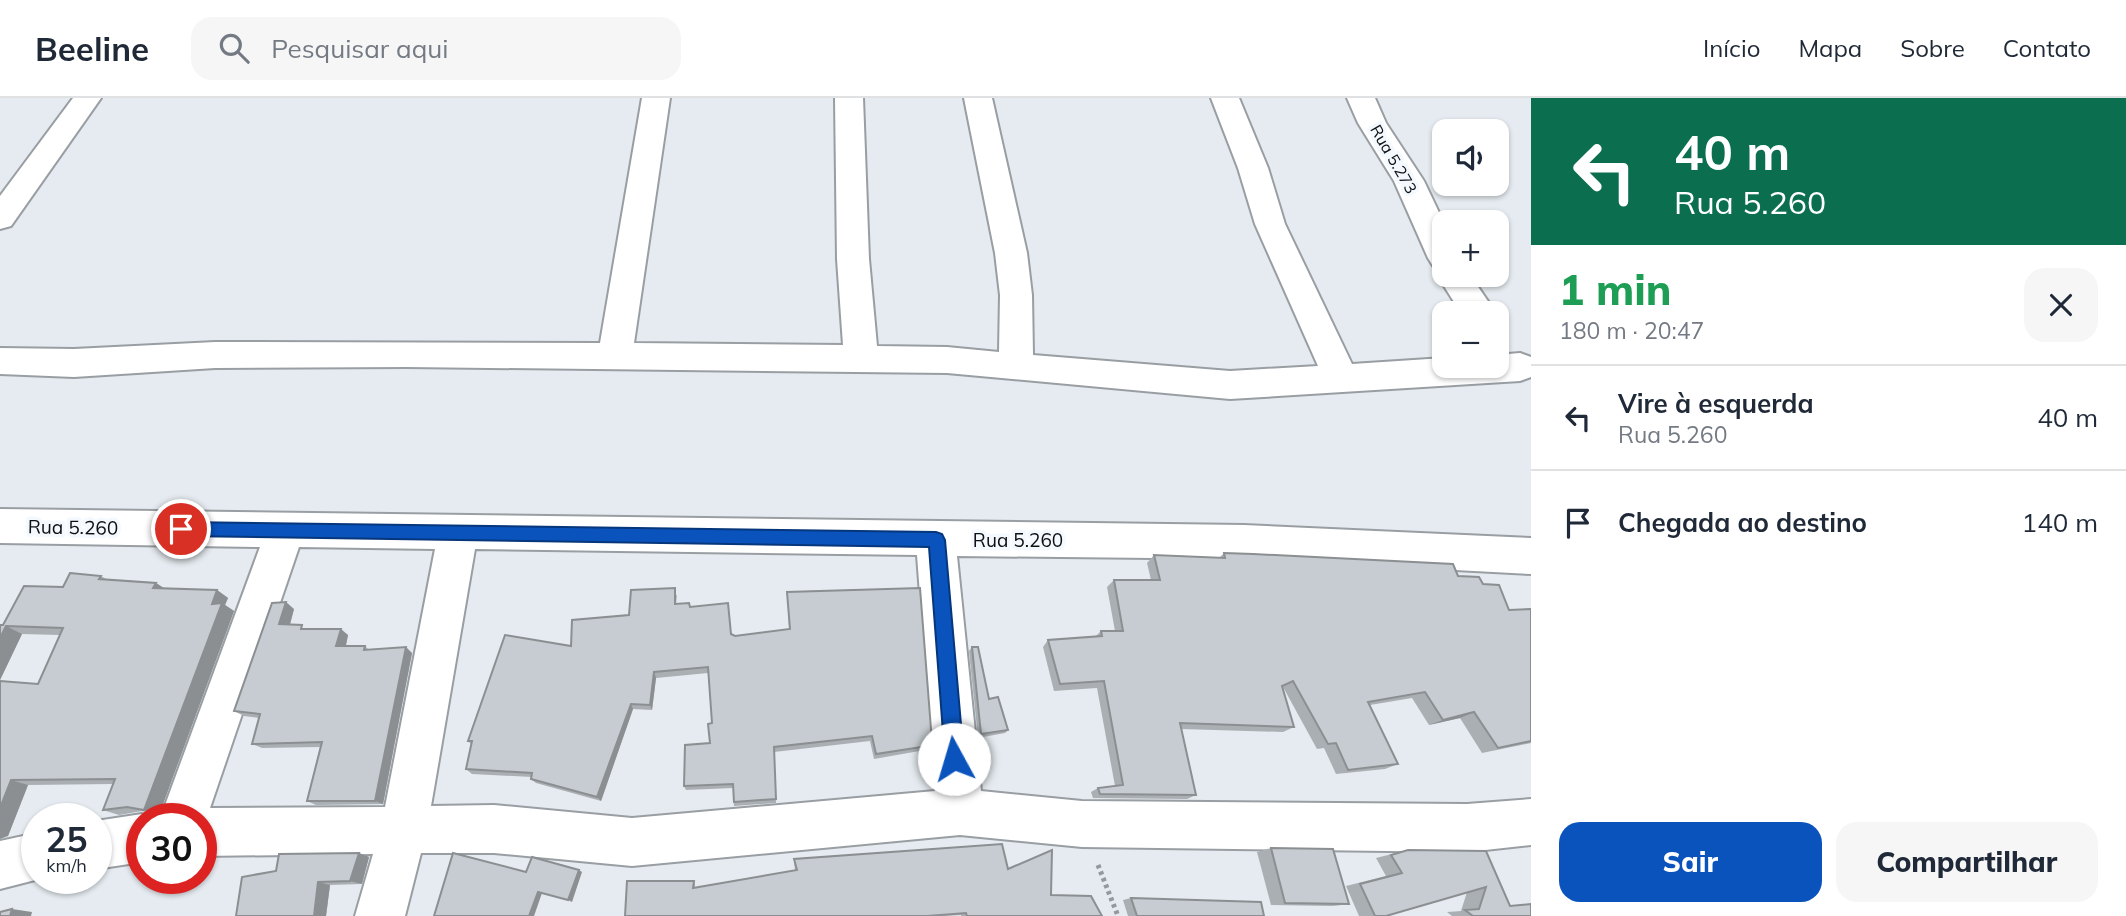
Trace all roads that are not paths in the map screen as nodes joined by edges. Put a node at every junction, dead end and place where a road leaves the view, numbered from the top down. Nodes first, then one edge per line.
1 (87, 98) edge
2 (656, 98) edge
3 (849, 98) edge
4 (978, 98) edge
5 (1225, 98) edge
6 (1361, 98) edge
7 (0, 218) edge
8 (1432, 232) edge
9 (1509, 352) edge
10 (615, 358) junction
11 (0, 361) edge
12 (861, 361) junction
13 (1016, 366) junction
14 (1525, 372) edge
15 (1341, 378) junction
16 (0, 526) edge
17 (285, 531) junction
18 (458, 533) junction
19 (936, 540) junction
20 (1531, 556) edge
21 (189, 803) edge
22 (960, 812) junction
23 (1531, 822) edge
24 (404, 829) junction
25 (217, 832) edge
26 (21, 860) edge
27 (0, 864) edge
28 (380, 916) edge

1 - 7 street
2 - 10 street
3 - 12 street
4 - 13 street
5 - 15 street
6 - 8 street, Rua 5.273
9 - 14 street
10 - 11 street
10 - 12 street
12 - 13 street
13 - 15 street
14 - 15 street
16 - 17 street, Rua 5.260
17 - 18 street, Rua 5.260
17 - 21 street
18 - 19 street, Rua 5.260
18 - 24 street
19 - 20 street, Rua 5.260
19 - 22 street
22 - 23 street
22 - 24 street
24 - 25 street
24 - 28 street
26 - 27 street

